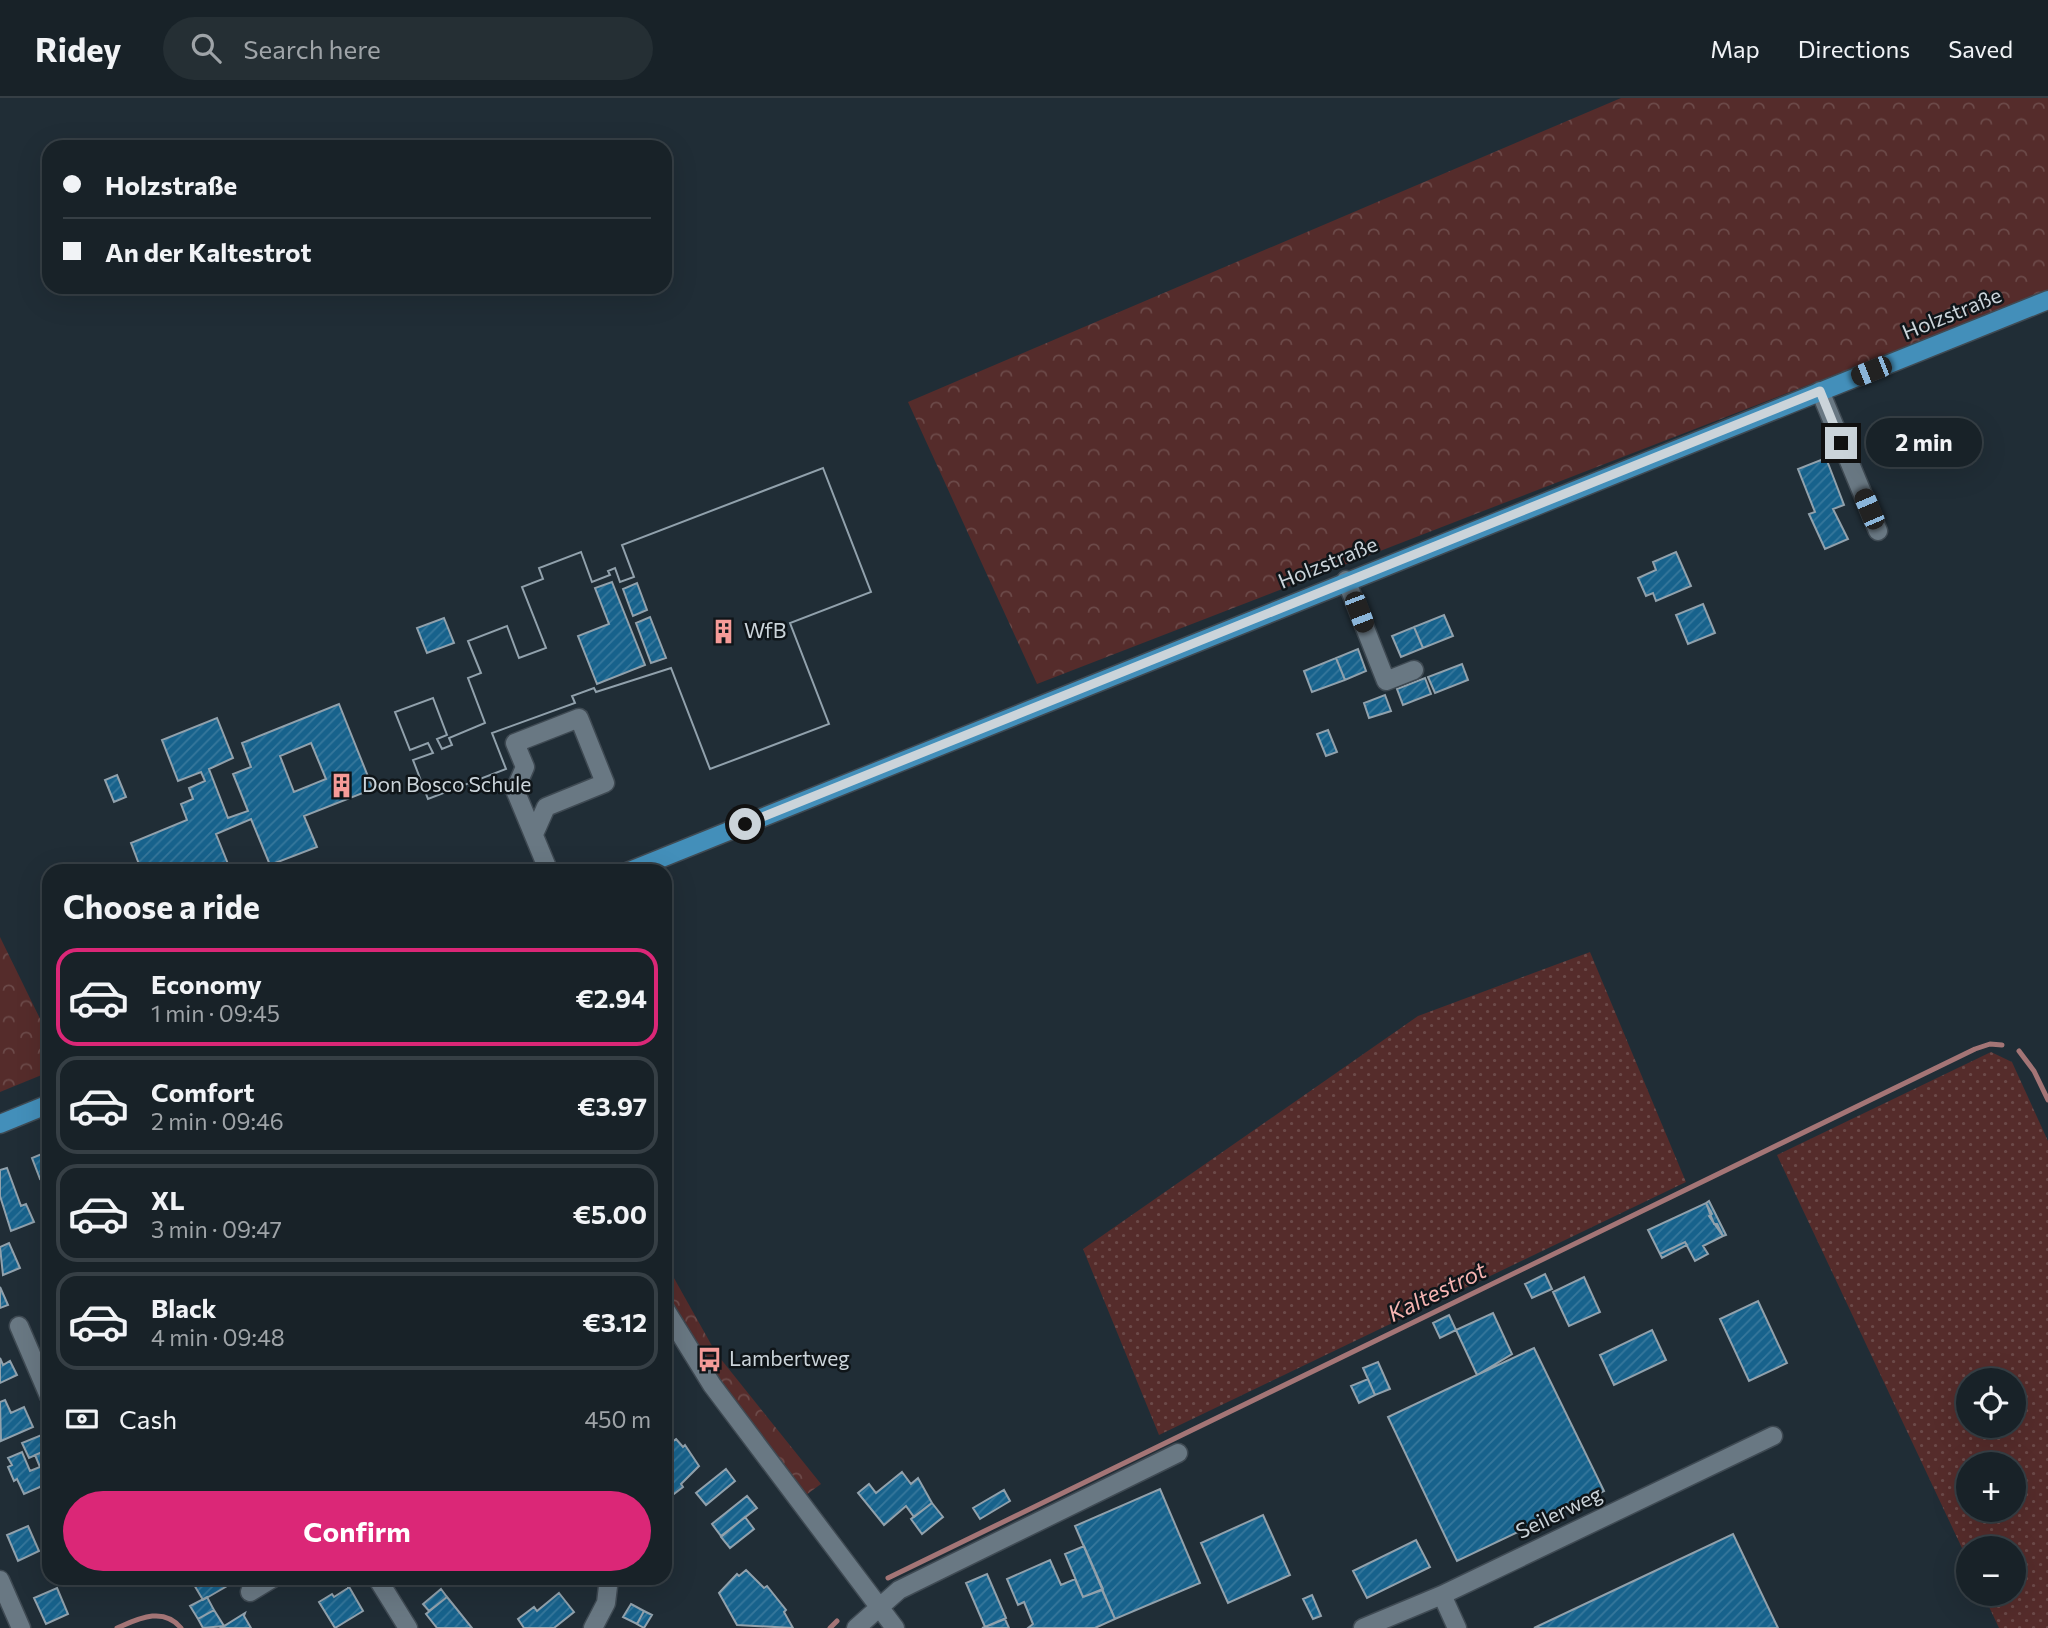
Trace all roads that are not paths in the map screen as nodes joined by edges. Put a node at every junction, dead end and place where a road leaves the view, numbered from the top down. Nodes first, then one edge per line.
1 (2048, 300) edge
2 (1820, 391) junction
3 (1878, 531) dead end
4 (1346, 580) junction
5 (1414, 670) dead end
6 (534, 834) junction
7 (546, 864) edge
8 (647, 864) edge
9 (42, 1107) edge
10 (0, 1124) edge
11 (672, 1321) edge
12 (19, 1326) dead end
13 (42, 1380) edge
14 (1773, 1436) dead end
15 (1178, 1453) dead end
16 (0, 1580) edge
17 (262, 1585) edge
18 (381, 1585) edge
19 (608, 1585) edge
20 (250, 1592) dead end
21 (1442, 1595) junction
22 (878, 1608) junction
23 (21, 1628) edge
24 (408, 1628) edge
25 (593, 1628) edge
26 (856, 1628) edge
27 (895, 1628) edge
28 (1363, 1628) edge
29 (1457, 1628) edge

1 - 2 main road, Holzstraße
2 - 3 street
2 - 4 main road, Holzstraße
4 - 5 street
4 - 8 main road, Holzstraße
6 - 6 street
6 - 7 street
9 - 10 main road
11 - 22 street
12 - 13 street
14 - 21 street, Seilerweg
15 - 22 street
16 - 23 street
17 - 20 street
18 - 24 street
19 - 25 street
21 - 28 street, Seilerweg
21 - 29 street
22 - 26 street
22 - 27 street

